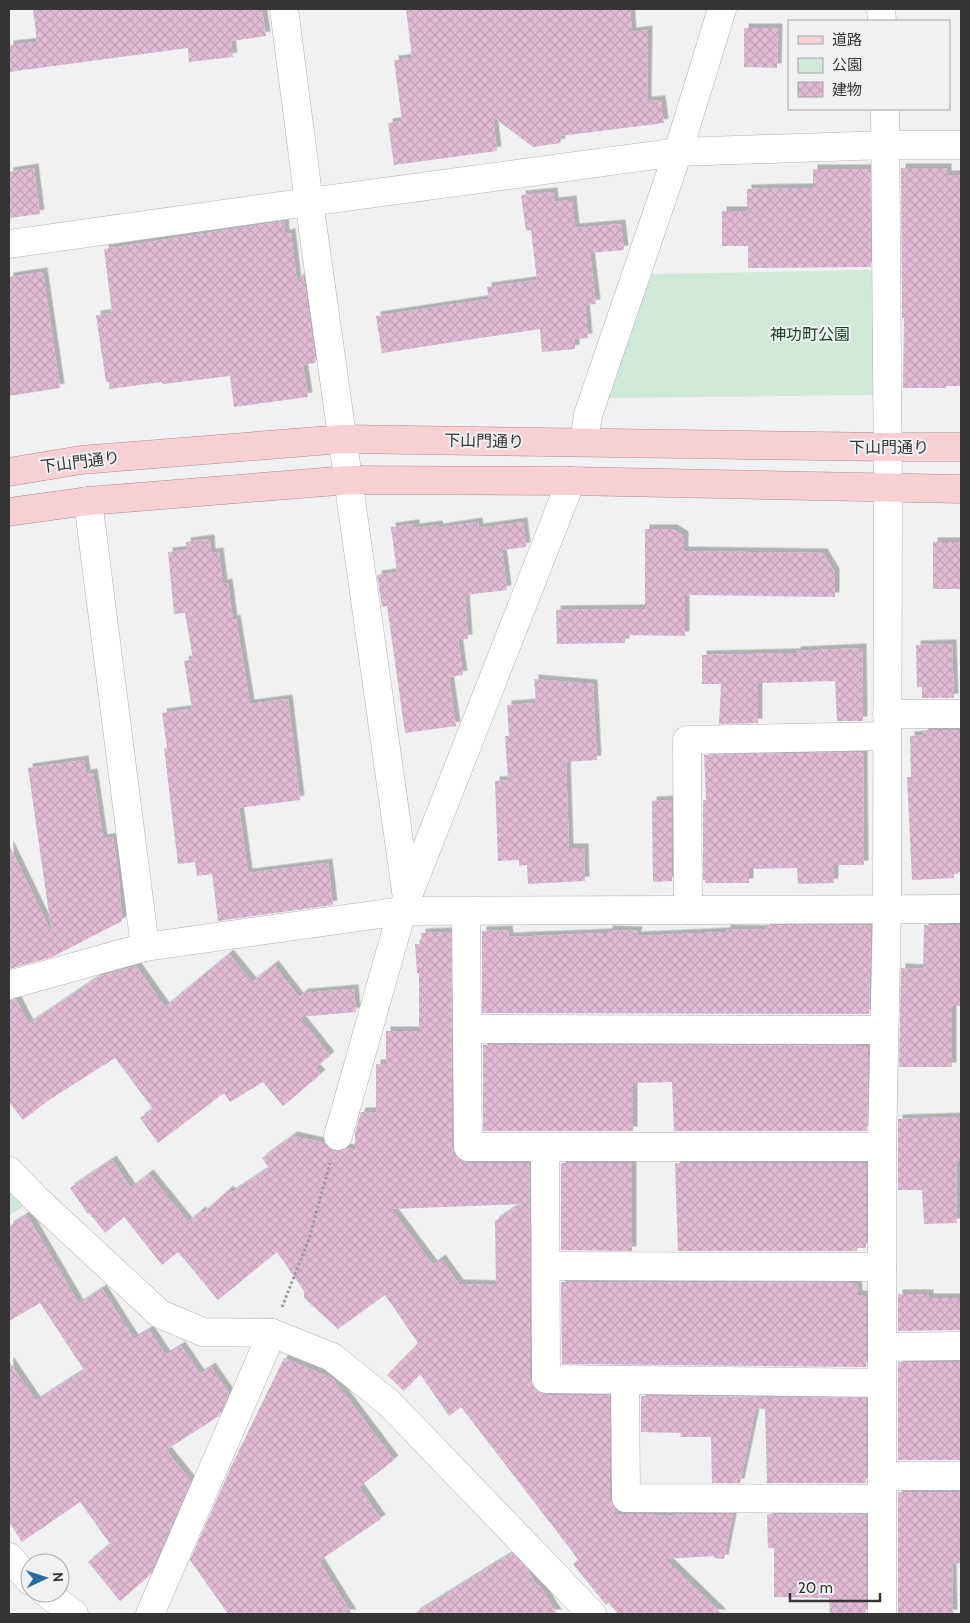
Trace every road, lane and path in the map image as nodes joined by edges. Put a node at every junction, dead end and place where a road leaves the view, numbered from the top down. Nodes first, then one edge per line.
1 (284, 9) edge
2 (722, 9) edge
3 (885, 110) edge
4 (886, 145) junction
5 (961, 145) edge
6 (678, 152) junction
7 (310, 202) junction
8 (9, 244) edge
9 (343, 438) junction
10 (584, 442) junction
11 (961, 446) edge
12 (888, 447) junction
13 (9, 472) edge
14 (349, 480) junction
15 (571, 482) junction
16 (888, 488) junction
17 (961, 489) edge
18 (88, 501) junction
19 (9, 512) edge
20 (961, 714) edge
21 (887, 725) junction
22 (405, 904) junction
23 (961, 908) edge
24 (887, 909) junction
25 (688, 910) junction
26 (466, 911) junction
27 (145, 947) junction
28 (9, 985) edge
29 (467, 1029) junction
30 (884, 1030) junction
31 (338, 1136) joint
32 (882, 1147) junction
33 (545, 1148) junction
34 (9, 1170) edge
35 (546, 1266) junction
36 (882, 1267) junction
37 (272, 1333) junction
38 (961, 1346) edge
39 (882, 1347) junction
40 (625, 1380) junction
41 (882, 1383) junction
42 (961, 1476) edge
43 (882, 1488) junction
44 (9, 1557) edge
45 (20, 1570) edge
46 (59, 1603) edge
47 (74, 1614) edge
48 (150, 1614) edge
49 (592, 1614) edge
50 (882, 1614) edge

1 - 7 street
2 - 6 street
3 - 4 street
4 - 5 street
4 - 6 street
4 - 12 street
6 - 7 street
6 - 10 street
7 - 8 street
7 - 9 street
9 - 10 main road, 下山門通り
9 - 13 main road, 下山門通り
9 - 14 street
10 - 12 main road, 下山門通り
11 - 12 main road, 下山門通り
12 - 16 street
14 - 15 main road
14 - 18 main road
14 - 22 street
15 - 16 main road
15 - 22 street
16 - 17 main road
16 - 21 street
18 - 19 main road
18 - 27 street
20 - 21 street
21 - 24 street
21 - 25 street
22 - 26 street
22 - 27 street
22 - 31 street
23 - 24 street
24 - 25 street
24 - 30 street
25 - 26 street
26 - 29 street
27 - 28 street
29 - 30 street
29 - 33 street
30 - 32 street
31 - 37 path
32 - 33 street
32 - 36 street
33 - 35 street
34 - 37 street
35 - 36 street
35 - 40 street
36 - 39 street
37 - 48 street
37 - 49 street
38 - 39 street
39 - 41 street
40 - 41 street
40 - 43 street
41 - 43 street
42 - 43 street
43 - 50 street
44 - 45 street
46 - 47 street

